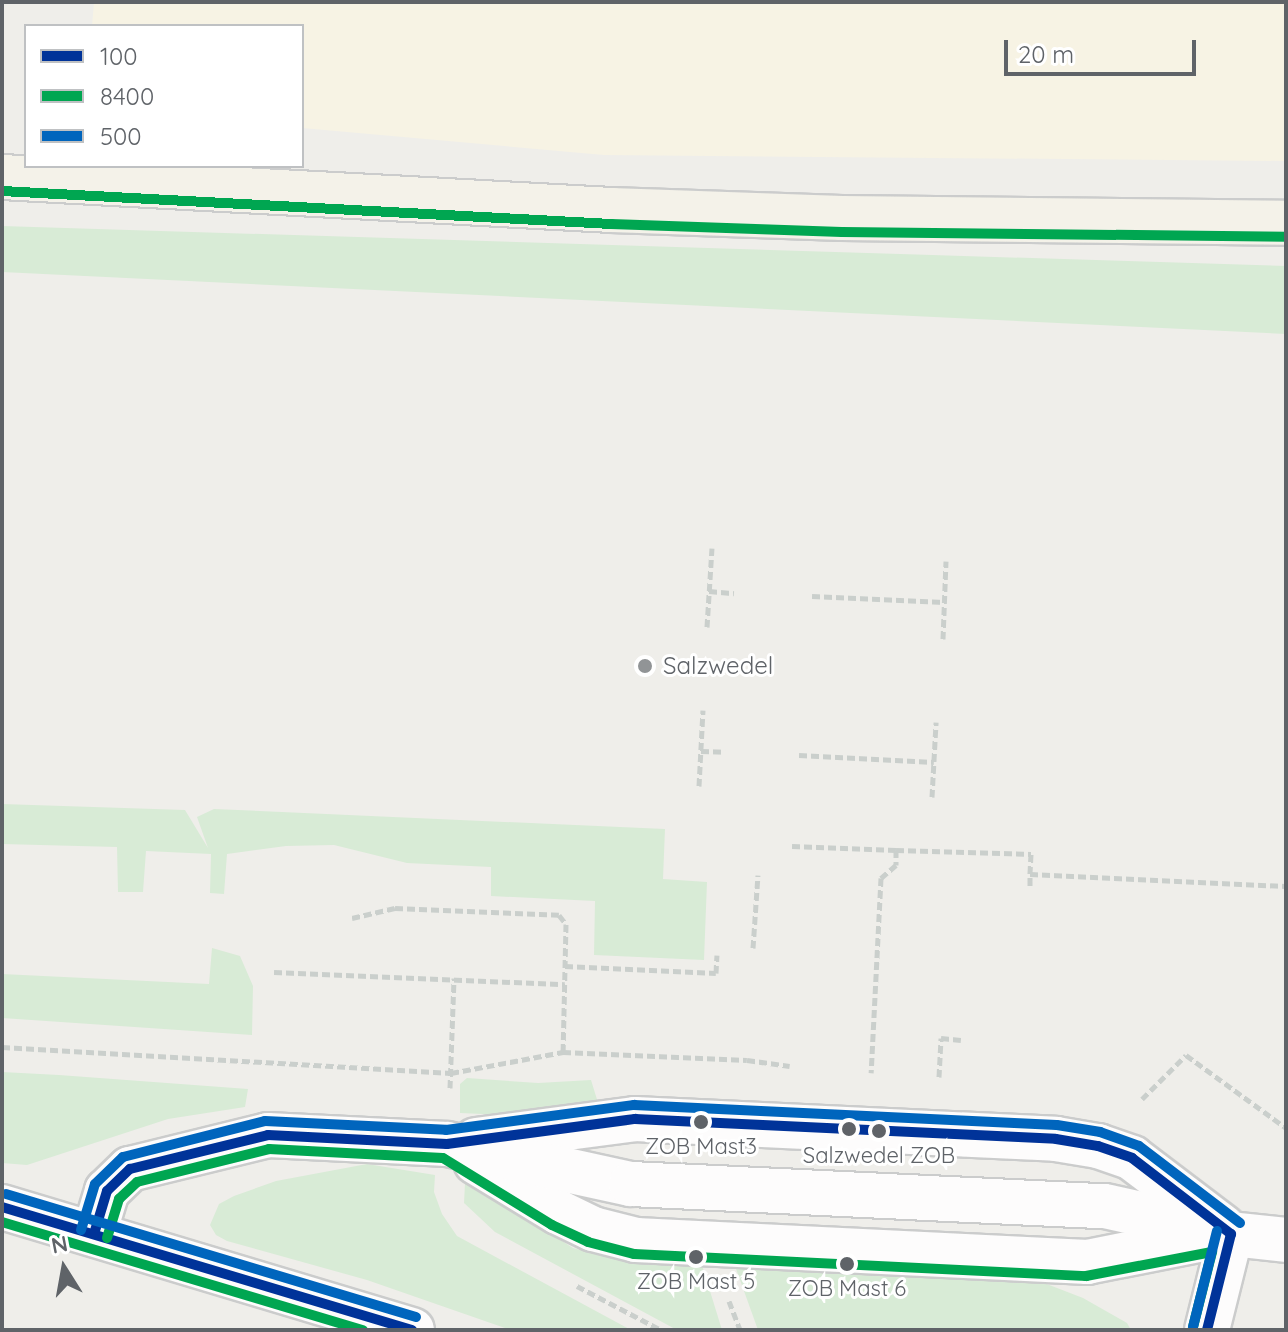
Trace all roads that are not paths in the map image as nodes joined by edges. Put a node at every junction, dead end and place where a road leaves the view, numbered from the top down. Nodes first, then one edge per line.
1 (2, 177) edge
2 (1286, 223) edge
3 (447, 1144) junction
4 (2, 1207) edge
5 (94, 1234) junction
6 (1231, 1234) junction
7 (1286, 1240) edge
8 (412, 1330) edge
9 (1207, 1330) edge

1 - 2 main road
3 - 5 street
3 - 6 street
3 - 6 street
3 - 6 street
4 - 5 street
5 - 8 street
6 - 7 street
6 - 9 street

